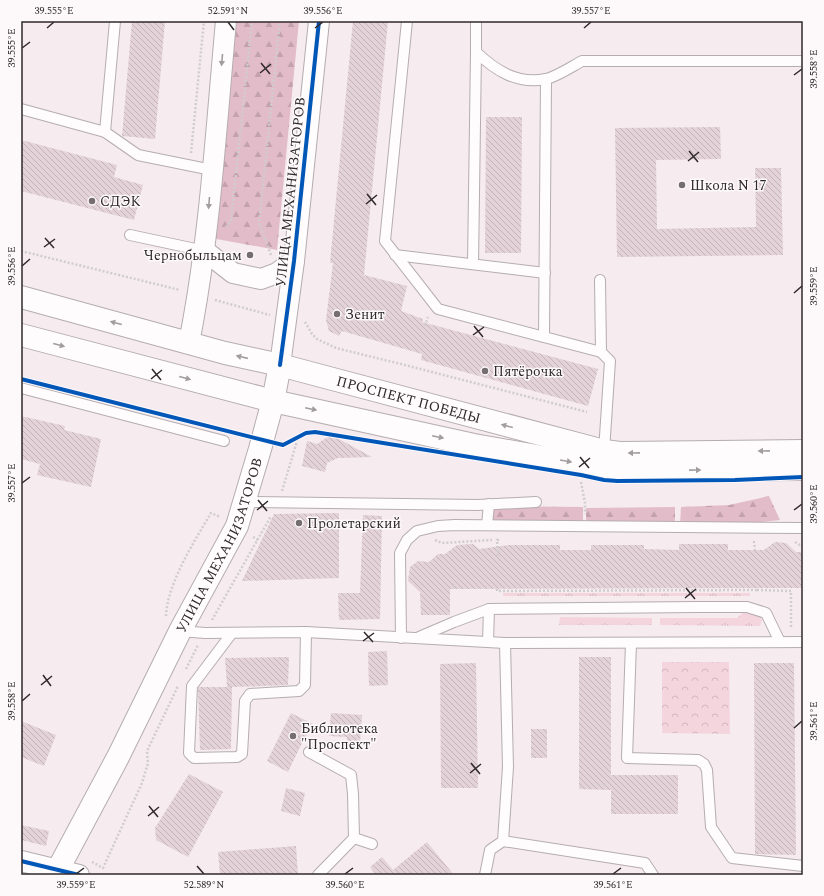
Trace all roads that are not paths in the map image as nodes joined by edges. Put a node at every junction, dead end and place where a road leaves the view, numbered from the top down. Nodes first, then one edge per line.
1 (115, 21) edge
2 (226, 21) edge
3 (319, 21) edge
4 (406, 21) edge
5 (476, 21) edge
6 (476, 52) junction
7 (803, 62) edge
8 (546, 79) junction
9 (21, 109) edge
10 (105, 132) junction
11 (212, 170) junction
12 (130, 235) dead end
13 (205, 251) junction
14 (396, 254) junction
15 (294, 261) junction
16 (473, 264) junction
17 (545, 273) junction
18 (600, 280) dead end
19 (21, 297) edge
20 (21, 335) edge
21 (544, 337) junction
22 (189, 343) junction
23 (601, 352) junction
24 (280, 366) junction
25 (21, 388) edge
26 (273, 401) junction
27 (224, 441) dead end
28 (604, 451) junction
29 (803, 451) edge
30 (803, 468) edge
31 (245, 502) junction
32 (536, 502) dead end
33 (489, 504) junction
34 (486, 525) junction
35 (803, 528) edge
36 (489, 609) junction
37 (180, 631) junction
38 (306, 632) junction
39 (232, 633) junction
40 (401, 638) junction
41 (416, 638) junction
42 (488, 642) junction
43 (632, 642) junction
44 (780, 642) junction
45 (803, 642) edge
46 (505, 643) junction
47 (310, 752) dead end
48 (354, 838) junction
49 (503, 841) junction
50 (372, 844) dead end
51 (21, 861) edge
52 (803, 866) edge
53 (56, 873) edge
54 (80, 875) edge
55 (318, 875) edge
56 (485, 875) edge
57 (653, 875) edge

1 - 10 lane
2 -> 11 street
3 - 15 street, УЛИЦА МЕХАНИЗАТОРОВ
4 - 14 lane
5 - 6 lane
6 - 8 lane
6 - 16 lane
7 - 8 lane
8 - 17 lane
9 - 10 lane
10 - 11 lane
11 -> 13 street
12 - 13 lane
13 - 15 street
13 - 22 street
14 - 16 lane
14 - 21 lane
15 - 24 street, УЛИЦА МЕХАНИЗАТОРОВ
16 - 17 lane
17 - 21 lane
18 - 23 lane
22 -> 19 main road, ПРОСПЕКТ ПОБЕДЫ
20 -> 26 main road, ПРОСПЕКТ ПОБЕДЫ
21 - 23 lane
24 -> 22 main road, ПРОСПЕКТ ПОБЕДЫ
23 - 28 lane
24 - 26 main road, УЛИЦА МЕХАНИЗАТОРОВ
28 -> 24 main road, ПРОСПЕКТ ПОБЕДЫ
25 - 27 lane
26 -> 30 main road, ПРОСПЕКТ ПОБЕДЫ
26 - 31 main road, УЛИЦА МЕХАНИЗАТОРОВ
29 -> 28 main road, ПРОСПЕКТ ПОБЕДЫ
31 - 33 lane
31 - 37 main road, УЛИЦА МЕХАНИЗАТОРОВ
32 - 33 lane
33 - 34 lane
34 - 35 lane
34 - 40 lane
36 - 41 lane
36 - 42 lane
36 - 44 lane
37 - 39 lane
37 - 53 main road, УЛИЦА МЕХАНИЗАТОРОВ
38 - 39 lane
38 - 39 lane
38 - 40 lane
40 - 41 lane
41 - 42 lane
42 - 46 lane
43 - 44 lane
43 - 46 lane
43 - 52 lane
44 - 45 lane
46 - 49 lane
47 - 48 lane
48 - 50 lane
48 - 55 lane
49 - 56 lane
49 - 57 lane
51 - 53 street
53 - 54 street

